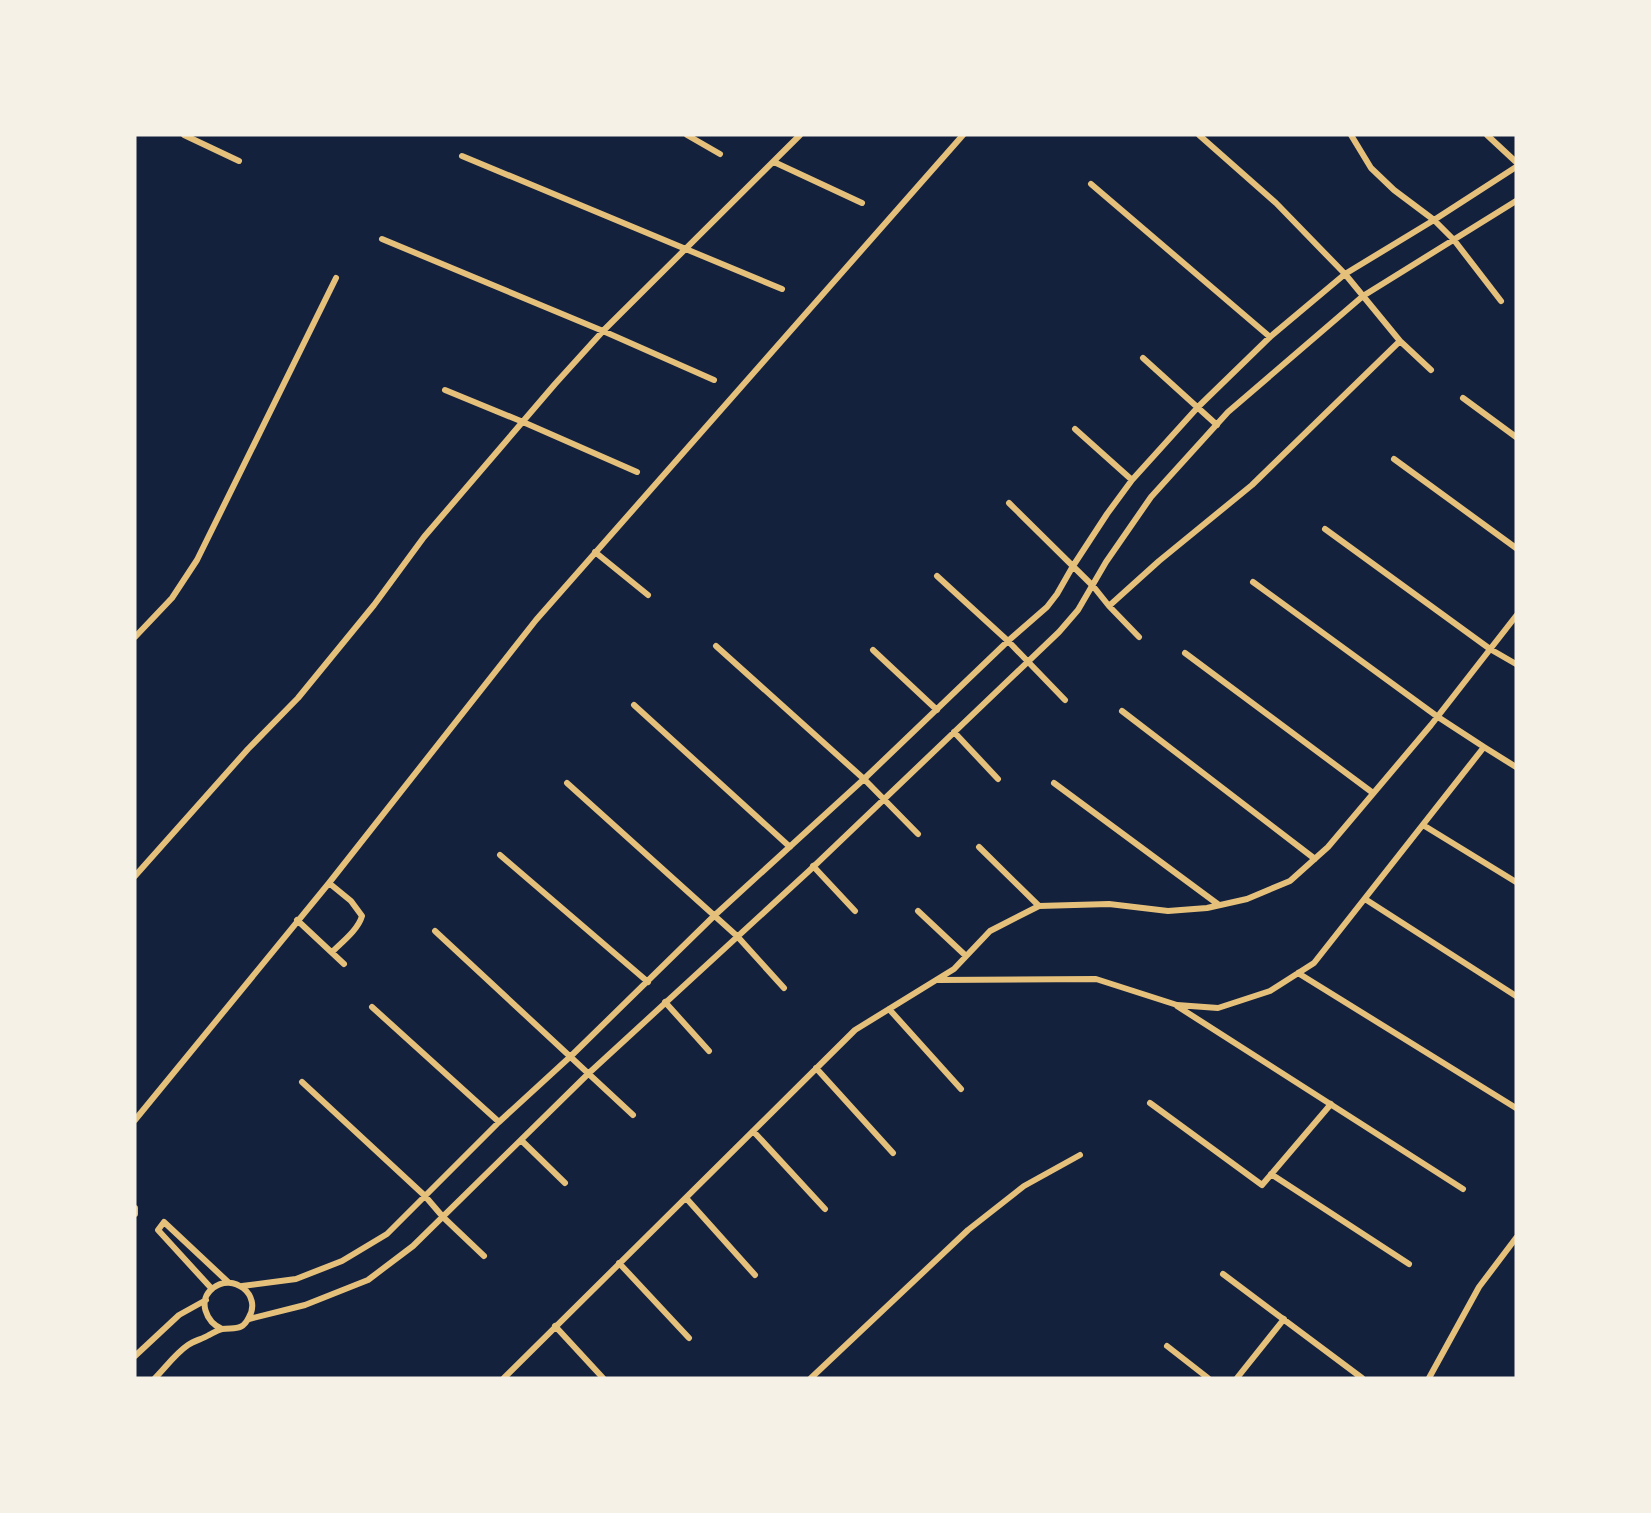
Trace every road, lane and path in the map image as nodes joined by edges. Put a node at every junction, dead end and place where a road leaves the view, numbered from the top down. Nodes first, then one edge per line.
1 (184, 135) edge
2 (687, 135) edge
3 (800, 135) edge
4 (963, 135) edge
5 (1199, 135) edge
6 (1351, 135) edge
7 (1487, 135) edge
8 (720, 154) dead end
9 (462, 156) dead end
10 (239, 161) dead end
11 (774, 162) junction
12 (1516, 162) edge
13 (1516, 167) edge
14 (1091, 184) dead end
15 (1516, 201) edge
16 (862, 203) dead end
17 (1434, 220) junction
18 (382, 239) dead end
19 (1454, 240) junction
20 (685, 248) junction
21 (1346, 273) junction
22 (336, 278) dead end
23 (782, 289) dead end
24 (1363, 296) junction
25 (1501, 302) dead end
26 (603, 331) junction
27 (1270, 337) junction
28 (1400, 341) junction
29 (1143, 358) dead end
30 (1431, 370) dead end
31 (714, 380) dead end
32 (445, 390) dead end
33 (1463, 398) dead end
34 (1198, 407) junction
35 (523, 422) junction
36 (1217, 425) junction
37 (1075, 429) dead end
38 (1516, 437) edge
39 (1394, 459) dead end
40 (637, 472) dead end
41 (1132, 480) junction
42 (1009, 503) dead end
43 (1325, 529) dead end
44 (1516, 548) edge
45 (595, 552) junction
46 (1073, 566) junction
47 (937, 576) dead end
48 (1253, 582) dead end
49 (1093, 586) junction
50 (648, 595) dead end
51 (1109, 606) junction
52 (1516, 616) edge
53 (135, 637) edge
54 (1139, 637) dead end
55 (1008, 641) junction
56 (716, 646) dead end
57 (1490, 648) junction
58 (873, 650) dead end
59 (1185, 653) dead end
60 (1027, 661) junction
61 (1516, 664) edge
62 (1065, 700) dead end
63 (634, 705) dead end
64 (937, 710) junction
65 (1122, 711) dead end
66 (1438, 717) junction
67 (954, 732) junction
68 (1484, 747) junction
69 (1516, 767) edge
70 (864, 778) junction
71 (998, 779) dead end
72 (567, 783) dead end
73 (1054, 783) dead end
74 (1373, 793) junction
75 (884, 798) junction
76 (1423, 825) junction
77 (918, 834) dead end
78 (790, 846) junction
79 (979, 846) dead end
80 (500, 855) dead end
81 (1315, 858) junction
82 (813, 866) junction
83 (135, 876) edge
84 (1516, 882) edge
85 (329, 883) junction
86 (1365, 899) junction
87 (1219, 905) junction
88 (1039, 906) junction
89 (855, 911) dead end
90 (918, 911) dead end
91 (715, 915) junction
92 (297, 920) junction
93 (435, 931) dead end
94 (737, 936) junction
95 (332, 952) junction
96 (966, 956) junction
97 (344, 964) dead end
98 (1298, 973) junction
99 (936, 980) junction
100 (648, 982) junction
101 (784, 988) dead end
102 (1516, 996) edge
103 (665, 1002) junction
104 (1177, 1005) junction
105 (372, 1007) dead end
106 (889, 1009) junction
107 (709, 1051) dead end
108 (571, 1056) junction
109 (816, 1068) junction
110 (589, 1073) junction
111 (302, 1082) dead end
112 (961, 1089) dead end
113 (1150, 1103) dead end
114 (1331, 1104) junction
115 (1516, 1108) edge
116 (633, 1115) dead end
117 (135, 1120) edge
118 (499, 1122) junction
119 (753, 1131) junction
120 (522, 1141) junction
121 (893, 1152) dead end
122 (1080, 1155) dead end
123 (1271, 1174) junction
124 (565, 1183) dead end
125 (1464, 1189) dead end
126 (424, 1196) junction
127 (686, 1198) junction
128 (135, 1208) edge
129 (825, 1209) dead end
130 (135, 1214) edge
131 (443, 1217) junction
132 (1516, 1238) edge
133 (484, 1256) dead end
134 (620, 1263) junction
135 (1409, 1264) dead end
136 (1223, 1274) dead end
137 (755, 1275) dead end
138 (228, 1282) junction
139 (242, 1286) junction
140 (212, 1288) junction
141 (206, 1300) junction
142 (1284, 1319) junction
143 (249, 1320) junction
144 (555, 1326) junction
145 (222, 1329) junction
146 (689, 1338) dead end
147 (1167, 1346) dead end
148 (135, 1356) edge
149 (154, 1378) edge
150 (504, 1378) edge
151 (603, 1378) edge
152 (811, 1378) edge
153 (1208, 1378) edge
154 (1237, 1378) edge
155 (1362, 1378) edge
156 (1429, 1378) edge

1 - 10 street
2 - 8 street
3 - 11 street
4 - 45 street
5 - 21 street
6 - 17 street
7 - 12 street
9 - 20 street
11 - 16 street
11 - 20 street
13 - 17 street
14 - 27 street
15 - 19 street
17 - 19 street
17 - 21 street
18 - 26 street
19 - 24 street
19 - 25 street
20 - 23 street
20 - 26 street
21 - 24 street
21 - 27 street
22 - 53 street
24 - 28 street
24 - 36 street
26 - 31 street
26 - 35 street
27 - 34 street
28 - 30 street
28 - 51 street
29 - 34 street
32 - 35 street
33 - 38 street
34 - 36 street
34 - 41 street
35 - 40 street
35 - 83 street
36 - 49 street
37 - 41 street
39 - 44 street
41 - 46 street
42 - 46 street
43 - 57 street
45 - 50 street
45 - 85 street
46 - 49 street
46 - 55 street
47 - 55 street
48 - 66 street
49 - 51 street
49 - 60 street
51 - 54 street
52 - 57 street
55 - 60 street
55 - 64 street
56 - 70 street
57 - 61 street
57 - 66 street
58 - 64 street
59 - 74 street
60 - 62 street
60 - 67 street
63 - 78 street
64 - 70 street
65 - 81 street
66 - 68 street
66 - 74 street
67 - 71 street
67 - 75 street
68 - 69 street
68 - 76 street
70 - 75 street
70 - 78 street
72 - 91 street
73 - 87 street
74 - 81 street
75 - 77 street
75 - 82 street
76 - 84 street
76 - 86 street
78 - 91 street
79 - 88 street
80 - 100 street
81 - 87 street
82 - 89 street
82 - 94 street
85 - 92 street
85 - 95 street
86 - 98 street
86 - 102 street
87 - 88 street
88 - 96 street
90 - 96 street
91 - 94 street
91 - 100 street
92 - 95 street
92 - 117 street
93 - 108 street
94 - 101 street
94 - 103 street
95 - 97 street
96 - 99 street
98 - 104 street
98 - 115 street
99 - 104 street
99 - 106 street
100 - 108 street
103 - 107 street
103 - 110 street
104 - 114 street
105 - 118 street
106 - 109 street
106 - 112 street
108 - 110 street
108 - 118 street
109 - 119 street
109 - 121 street
110 - 116 street
110 - 120 street
111 - 126 street
113 - 123 street
114 - 123 street
114 - 125 street
118 - 126 street
119 - 127 street
119 - 129 street
120 - 124 street
120 - 131 street
122 - 152 street
123 - 135 street
126 - 131 street
126 - 139 street
127 - 134 street
127 - 137 street
128 - 130 street
131 - 133 street
131 - 143 street
132 - 156 street
134 - 144 street
134 - 146 street
136 - 142 street
138 - 139 street
138 - 140 street
138 - 140 street
139 - 143 street
140 - 141 street
141 - 145 street
141 - 148 street
142 - 154 street
142 - 155 street
143 - 145 street
144 - 150 street
144 - 151 street
145 - 149 street
147 - 153 street

